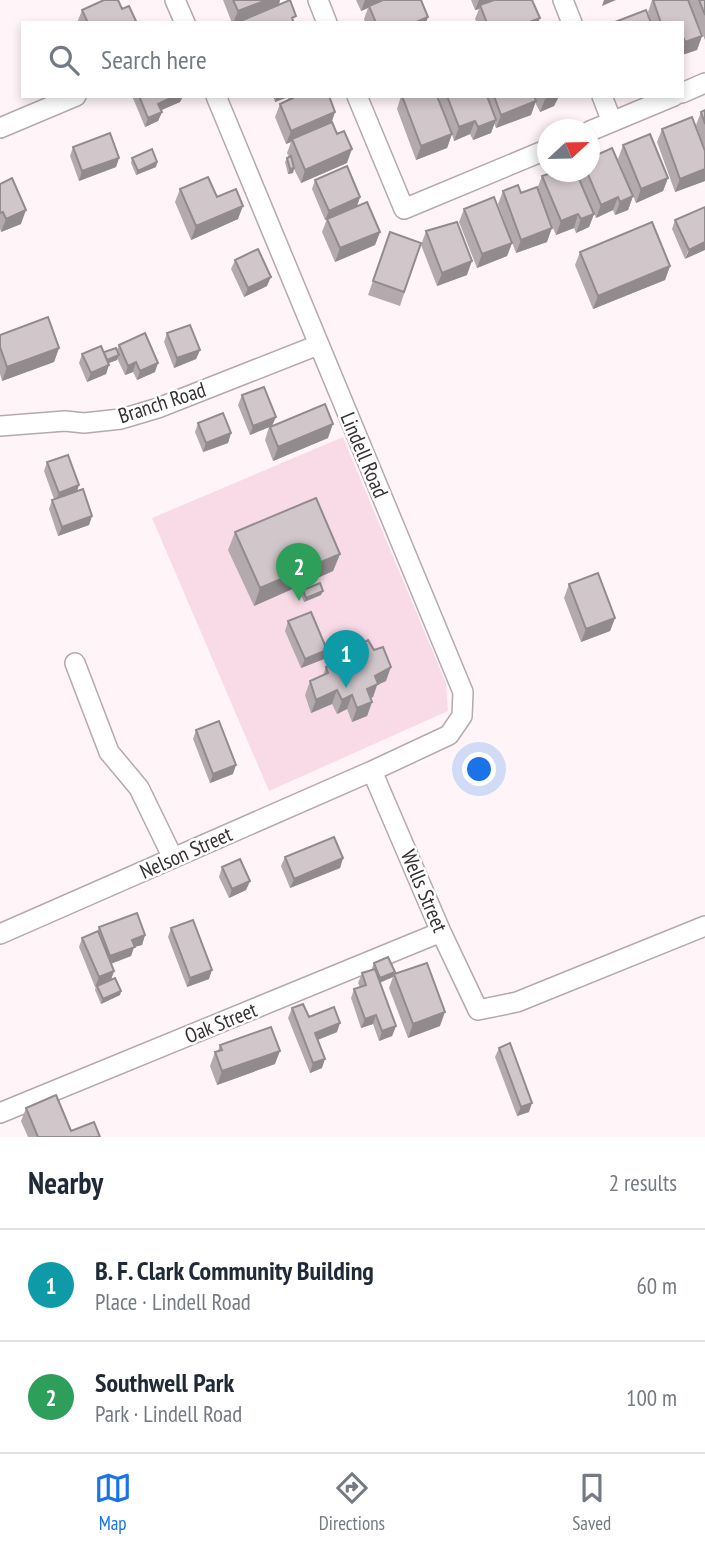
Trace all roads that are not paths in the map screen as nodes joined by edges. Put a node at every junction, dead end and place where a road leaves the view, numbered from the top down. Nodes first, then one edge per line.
1 (175, 0) edge
2 (317, 0) edge
3 (563, 0) edge
4 (184, 21) edge
5 (326, 21) edge
6 (571, 21) edge
7 (705, 83) edge
8 (684, 92) edge
9 (71, 98) edge
10 (217, 98) edge
11 (358, 98) edge
12 (603, 98) edge
13 (669, 98) edge
14 (612, 122) junction
15 (600, 127) edge
16 (0, 128) edge
17 (537, 154) edge
18 (318, 345) junction
19 (0, 426) edge
20 (75, 663) dead end
21 (372, 771) junction
22 (173, 858) junction
23 (705, 926) edge
24 (441, 932) junction
25 (0, 934) edge
26 (0, 1113) edge

1 - 4 street
2 - 5 street
3 - 6 street
7 - 8 street
9 - 16 street
10 - 18 street, Lindell Road
11 - 17 street
12 - 14 street
13 - 14 street
14 - 15 street
18 - 19 street, Branch Road
18 - 21 street, Lindell Road
20 - 22 street
21 - 22 street, Nelson Street
21 - 24 street, Wells Street
22 - 25 street, Nelson Street
23 - 24 street, Wells Street
24 - 26 street, Oak Street

